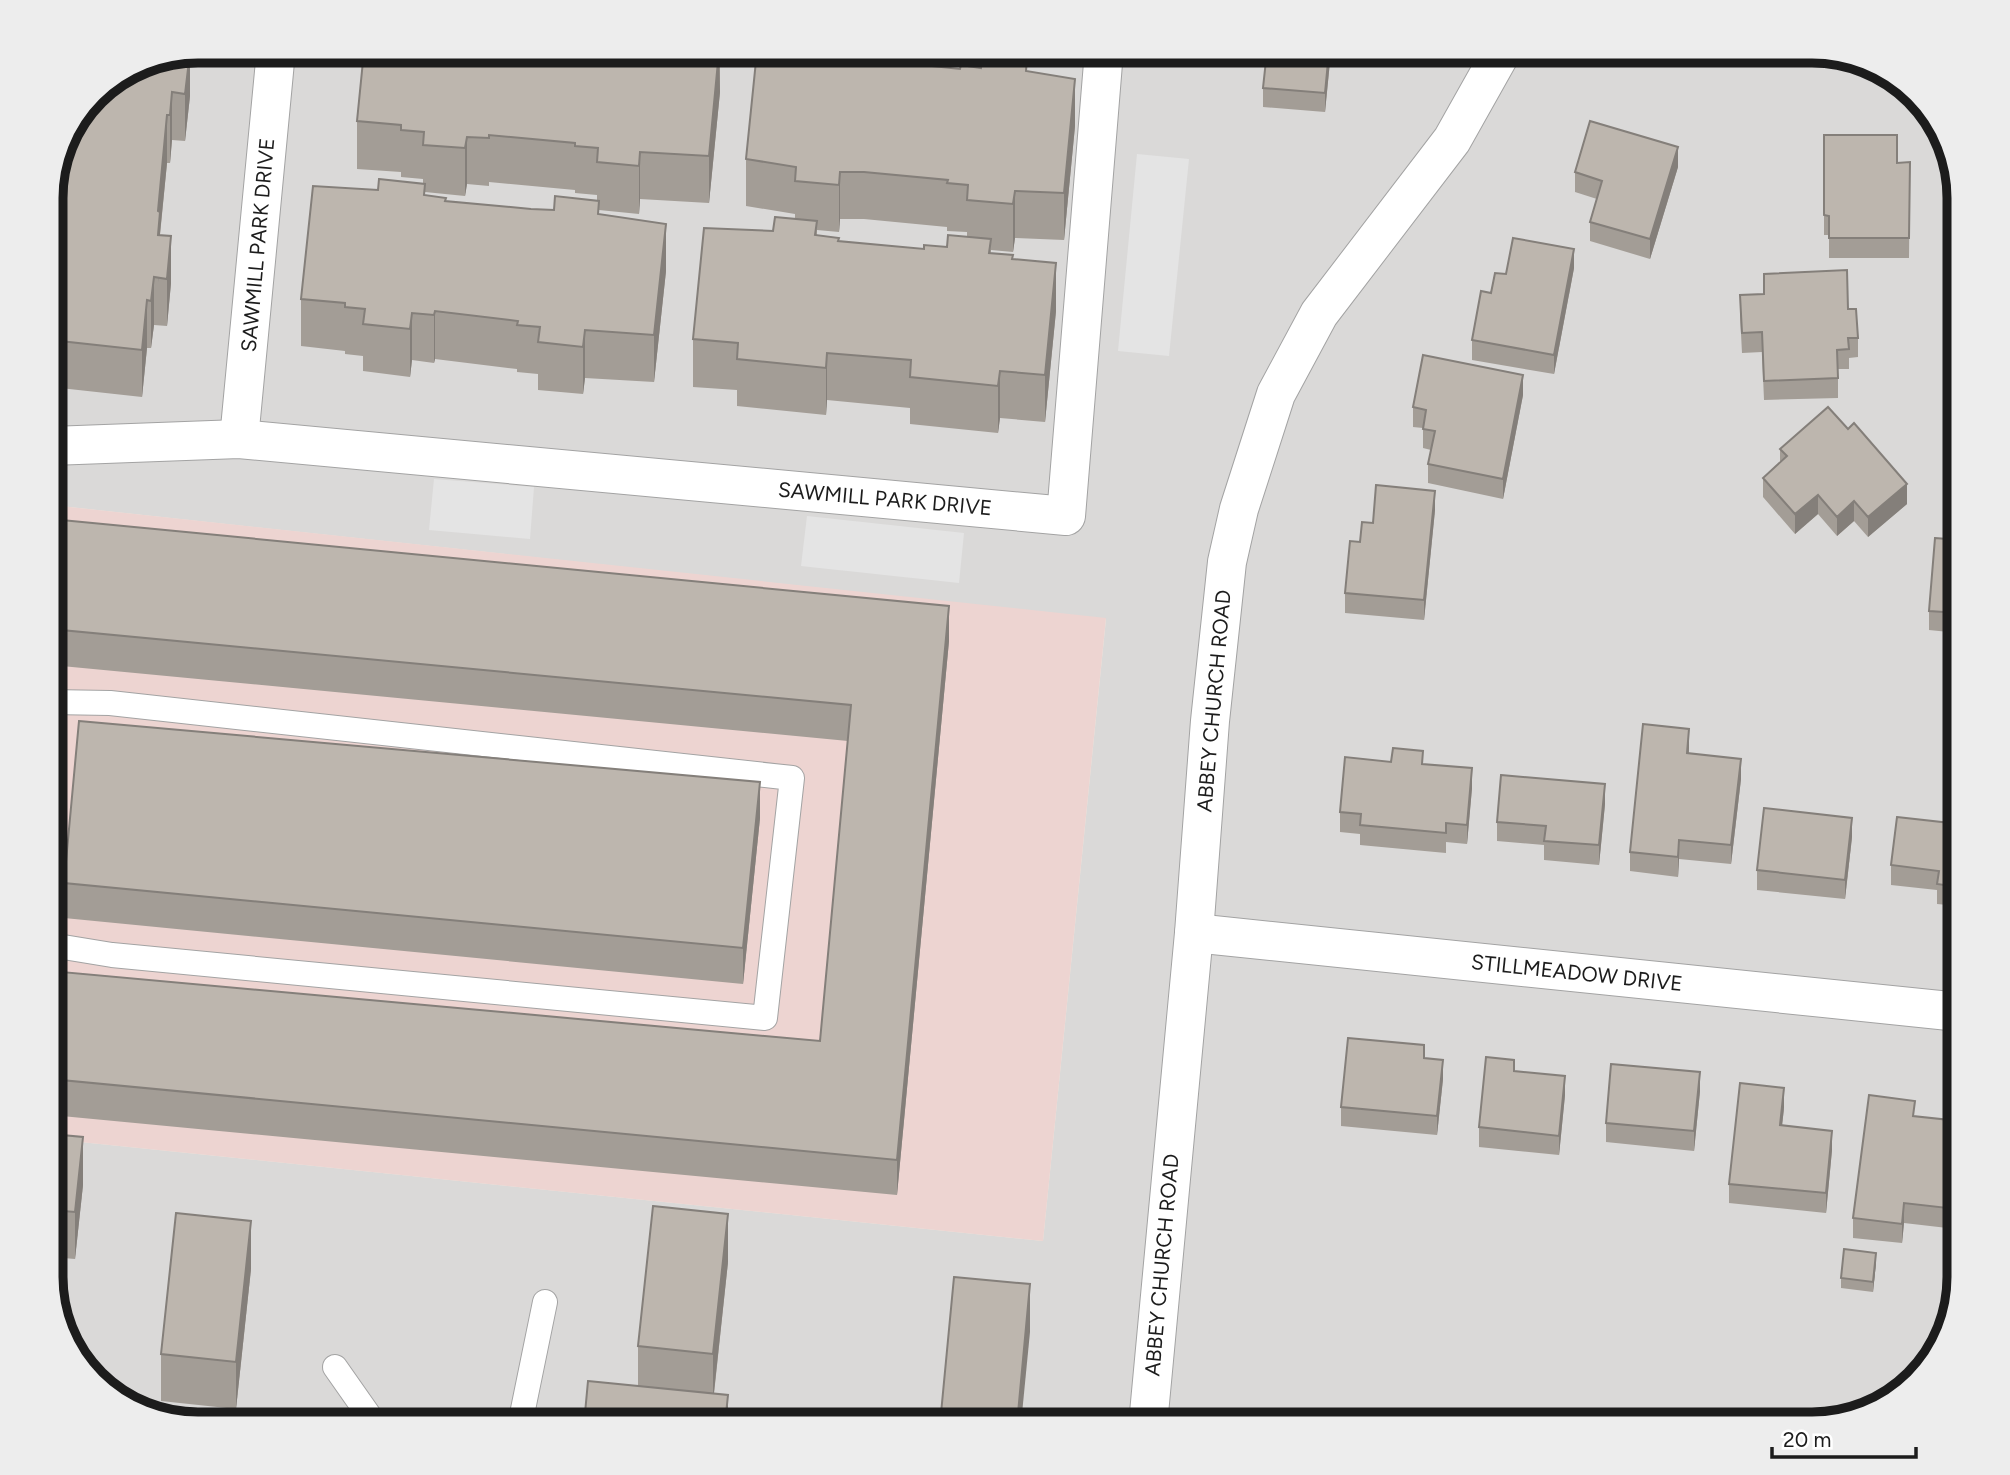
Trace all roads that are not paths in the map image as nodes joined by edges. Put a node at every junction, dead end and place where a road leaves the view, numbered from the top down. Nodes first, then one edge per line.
1 (275, 63) edge
2 (1103, 63) edge
3 (1495, 63) edge
4 (239, 439) junction
5 (63, 446) edge
6 (63, 702) edge
7 (1194, 933) junction
8 (63, 947) edge
9 (1947, 1011) edge
10 (545, 1302) dead end
11 (335, 1367) dead end
12 (367, 1412) edge
13 (522, 1412) edge
14 (1149, 1412) edge

1 - 4 street, SAWMILL PARK DRIVE
2 - 4 street, SAWMILL PARK DRIVE
3 - 7 street, ABBEY CHURCH ROAD
4 - 5 street, SAWMILL PARK DRIVE
6 - 8 lane
7 - 9 street, STILLMEADOW DRIVE
7 - 14 street, ABBEY CHURCH ROAD
10 - 13 lane
11 - 12 lane

